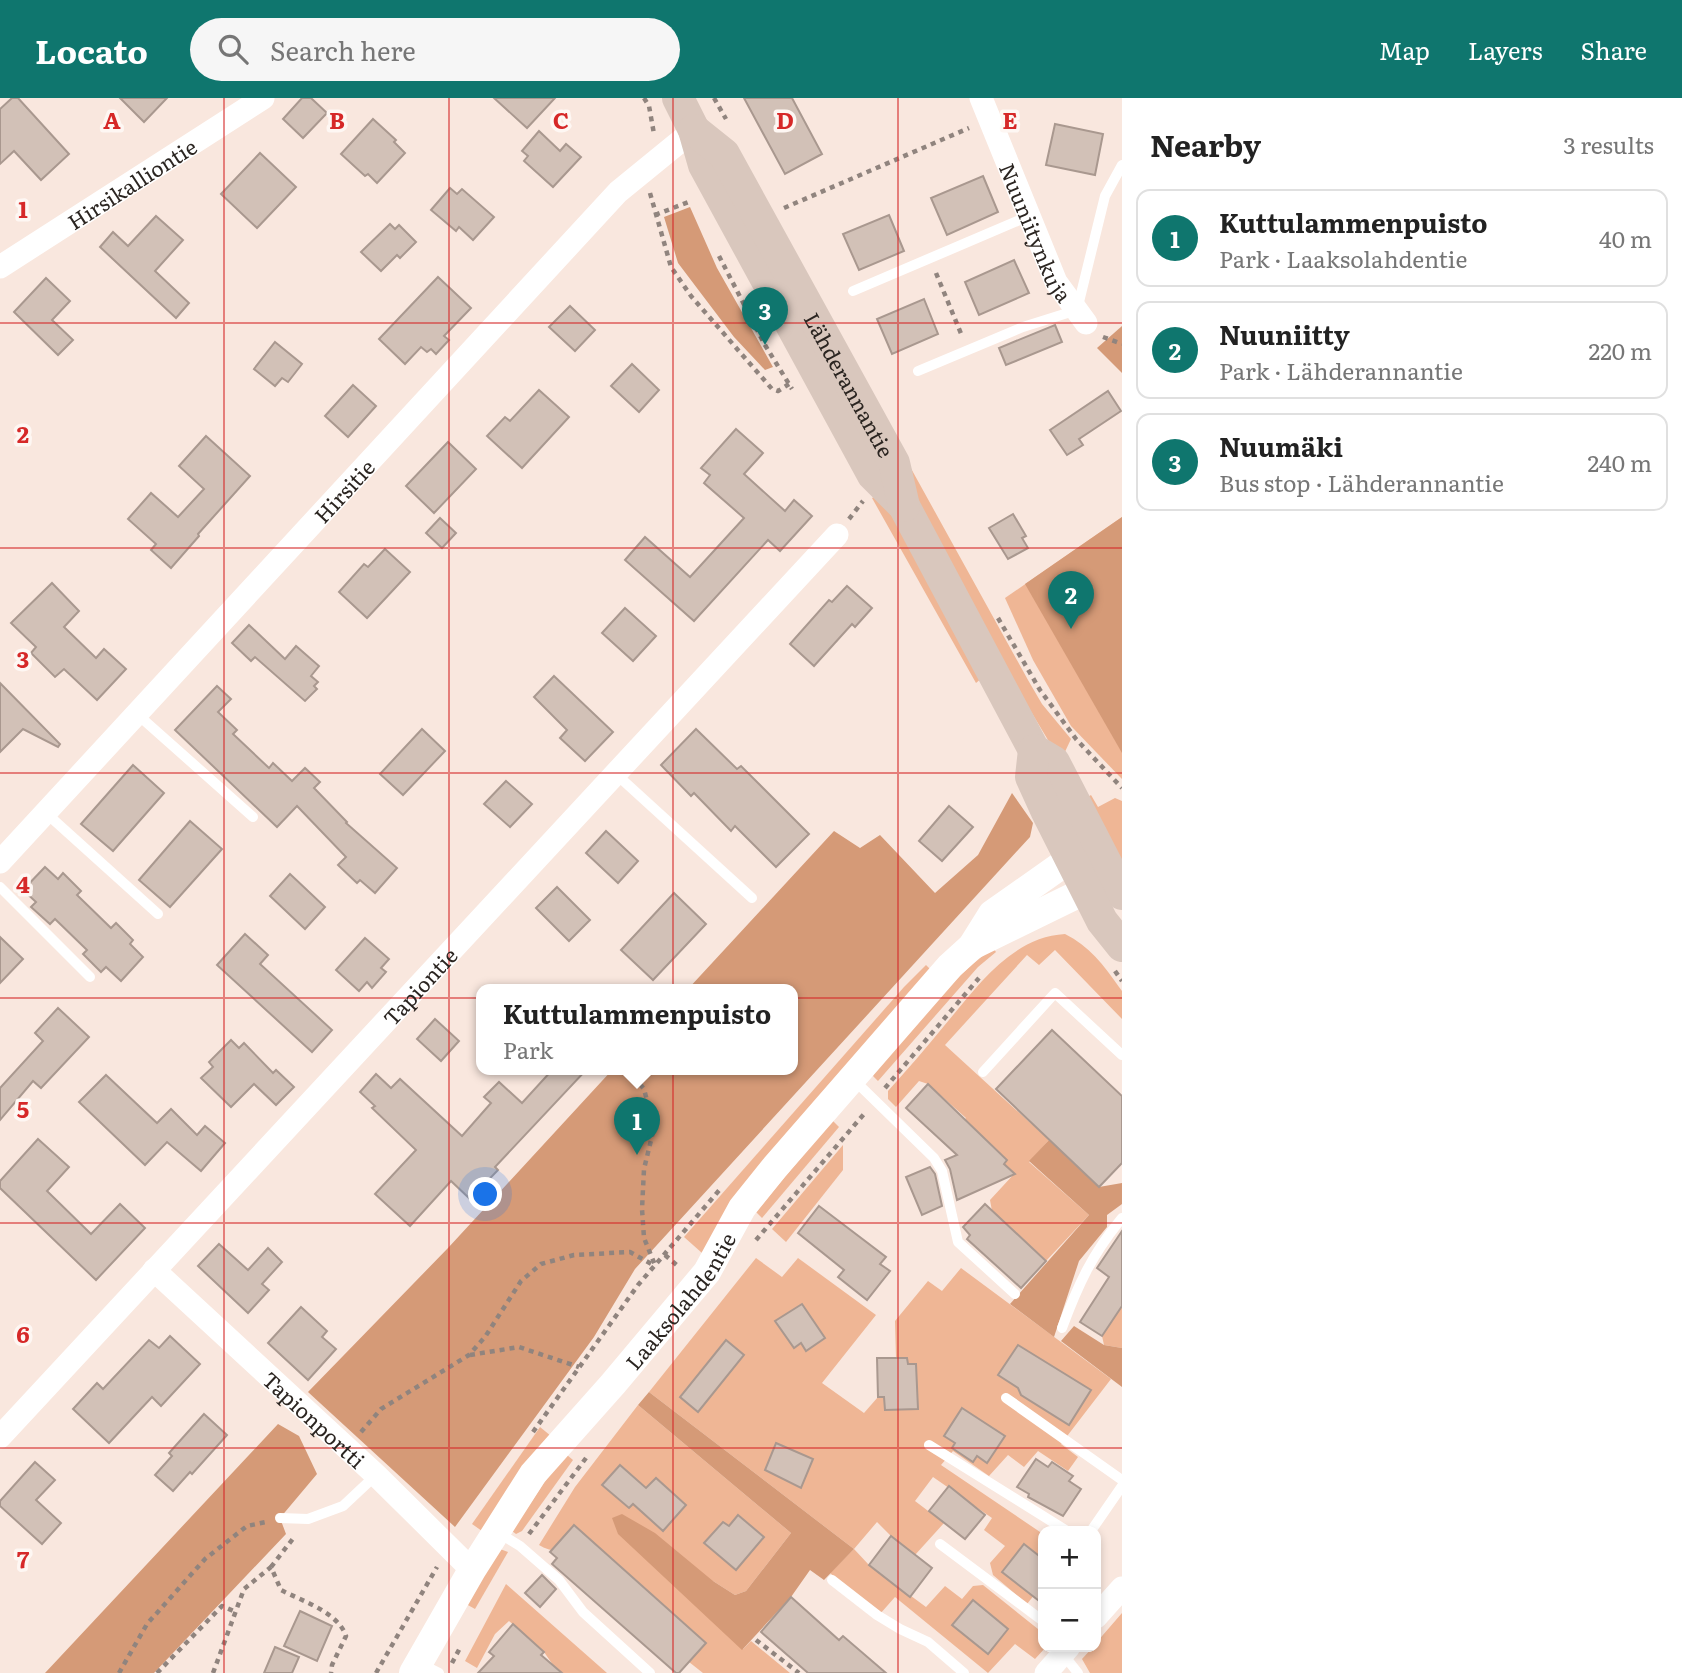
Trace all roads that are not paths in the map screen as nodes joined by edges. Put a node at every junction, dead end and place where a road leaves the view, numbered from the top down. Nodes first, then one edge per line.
1 (263, 98) edge
2 (678, 98) edge
3 (985, 108) edge
4 (694, 130) junction
5 (1122, 164) edge
6 (1029, 216) junction
7 (0, 267) edge
8 (853, 291) dead end
9 (1082, 317) junction
10 (918, 370) dead end
11 (837, 535) dead end
12 (137, 714) junction
13 (616, 774) junction
14 (46, 813) junction
15 (253, 817) dead end
16 (1082, 850) junction
17 (0, 862) edge
18 (0, 887) edge
19 (1107, 887) edge
20 (752, 898) dead end
21 (158, 914) dead end
22 (972, 946) junction
23 (1115, 954) edge
24 (90, 977) dead end
25 (1122, 1056) edge
26 (983, 1072) dead end
27 (852, 1078) junction
28 (1122, 1218) edge
29 (154, 1270) junction
30 (1014, 1294) dead end
31 (1062, 1328) dead end
32 (1006, 1398) dead end
33 (0, 1437) edge
34 (929, 1445) dead end
35 (376, 1475) junction
36 (1122, 1480) edge
37 (1122, 1486) edge
38 (279, 1518) road end
39 (1059, 1526) edge
40 (1094, 1526) edge
41 (497, 1532) junction
42 (940, 1544) dead end
43 (472, 1570) junction
44 (832, 1580) dead end
45 (1122, 1588) edge
46 (1101, 1611) edge
47 (1038, 1618) edge
48 (1064, 1652) edge
49 (1067, 1652) edge
50 (424, 1669) edge
51 (650, 1673) edge
52 (964, 1673) edge
53 (1046, 1673) edge
54 (1078, 1673) edge

1 - 7 street, Hirsikalliontie
2 - 4 main road, Lähderannantie
3 - 6 street, Nuuniitynkuja
4 - 12 street, Hirsitie
4 - 16 main road, Lähderannantie
5 - 9 lane
6 - 8 lane
6 - 9 street, Nuuniitynkuja
9 - 10 lane
11 - 13 street, Tapiontie
12 - 14 street, Hirsitie
12 - 15 lane
13 - 20 lane
13 - 29 street, Tapiontie
14 - 17 street, Hirsitie
14 - 21 lane
16 - 19 main road, Lähderannantie
16 - 22 street, Laaksolahdentie
18 - 24 lane
19 - 22 street, Laaksolahdentie
19 - 23 main road, Lähderannantie
22 - 27 street, Laaksolahdentie
25 - 26 lane
27 - 30 lane
27 - 41 street, Laaksolahdentie
28 - 31 lane
29 - 33 street, Tapiontie
29 - 35 street, Tapionportti
32 - 36 lane
34 - 39 lane
35 - 38 lane
35 - 43 street, Tapionportti
37 - 40 lane
41 - 43 street, Laaksolahdentie
41 - 51 lane
42 - 47 lane
43 - 50 street, Laaksolahdentie
44 - 52 lane
45 - 46 street
48 - 53 street
49 - 54 lane

